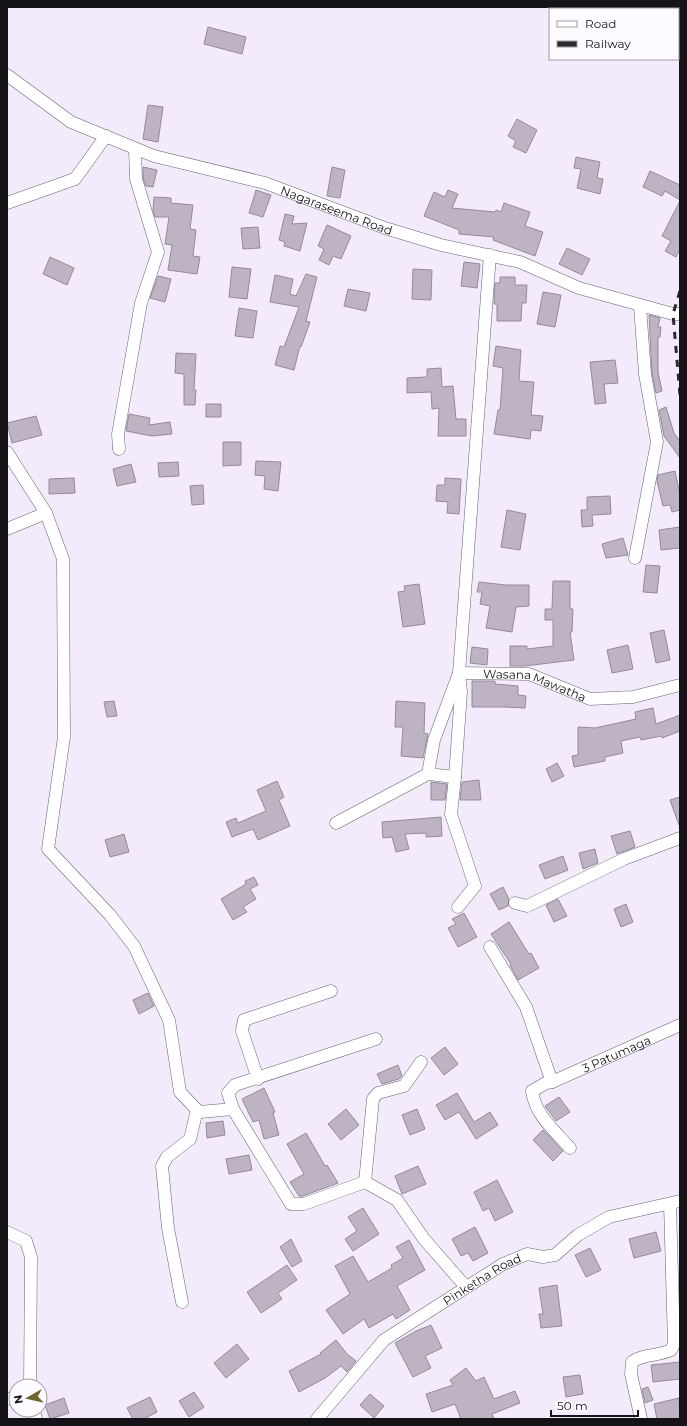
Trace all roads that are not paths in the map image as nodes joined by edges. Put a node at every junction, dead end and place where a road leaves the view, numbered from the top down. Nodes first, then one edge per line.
1 (7, 75) edge
2 (106, 136) junction
3 (135, 149) junction
4 (7, 202) edge
5 (490, 256) junction
6 (640, 306) junction
7 (680, 314) edge
8 (119, 449) dead end
9 (7, 452) edge
10 (46, 513) junction
11 (7, 529) edge
12 (635, 558) dead end
13 (458, 673) junction
14 (680, 686) edge
15 (428, 774) junction
16 (455, 777) junction
17 (336, 823) dead end
18 (680, 838) edge
19 (515, 903) dead end
20 (458, 907) dead end
21 (490, 947) dead end
22 (331, 991) dead end
23 (680, 1025) edge
24 (376, 1038) dead end
25 (421, 1062) dead end
26 (258, 1079) junction
27 (552, 1082) junction
28 (233, 1109) junction
29 (197, 1110) junction
30 (570, 1148) dead end
31 (365, 1182) junction
32 (675, 1203) edge
33 (7, 1232) edge
34 (466, 1287) junction
35 (182, 1302) dead end
36 (30, 1378) edge
37 (317, 1419) edge
38 (640, 1419) edge

1 - 2 street, Nagaraseema Road
2 - 3 street, Nagaraseema Road
2 - 4 street
3 - 5 street, Nagaraseema Road
3 - 8 street
5 - 6 street, Nagaraseema Road
5 - 13 street
6 - 7 street, Nagaraseema Road
6 - 12 street
9 - 10 street
10 - 11 street
10 - 29 street
13 - 14 street, Wasana Mawatha
13 - 15 street
13 - 16 street
15 - 16 street
15 - 17 street
16 - 20 street
18 - 19 street
21 - 27 street
22 - 26 street
23 - 27 street, 3 Patumaga
24 - 26 street
25 - 31 street
26 - 28 street
27 - 30 street, 3 Patumaga
28 - 29 street
28 - 31 street
29 - 35 street
31 - 34 street
32 - 34 street, Pinketha Road
32 - 38 street
33 - 36 street
34 - 37 street, Pinketha Road

